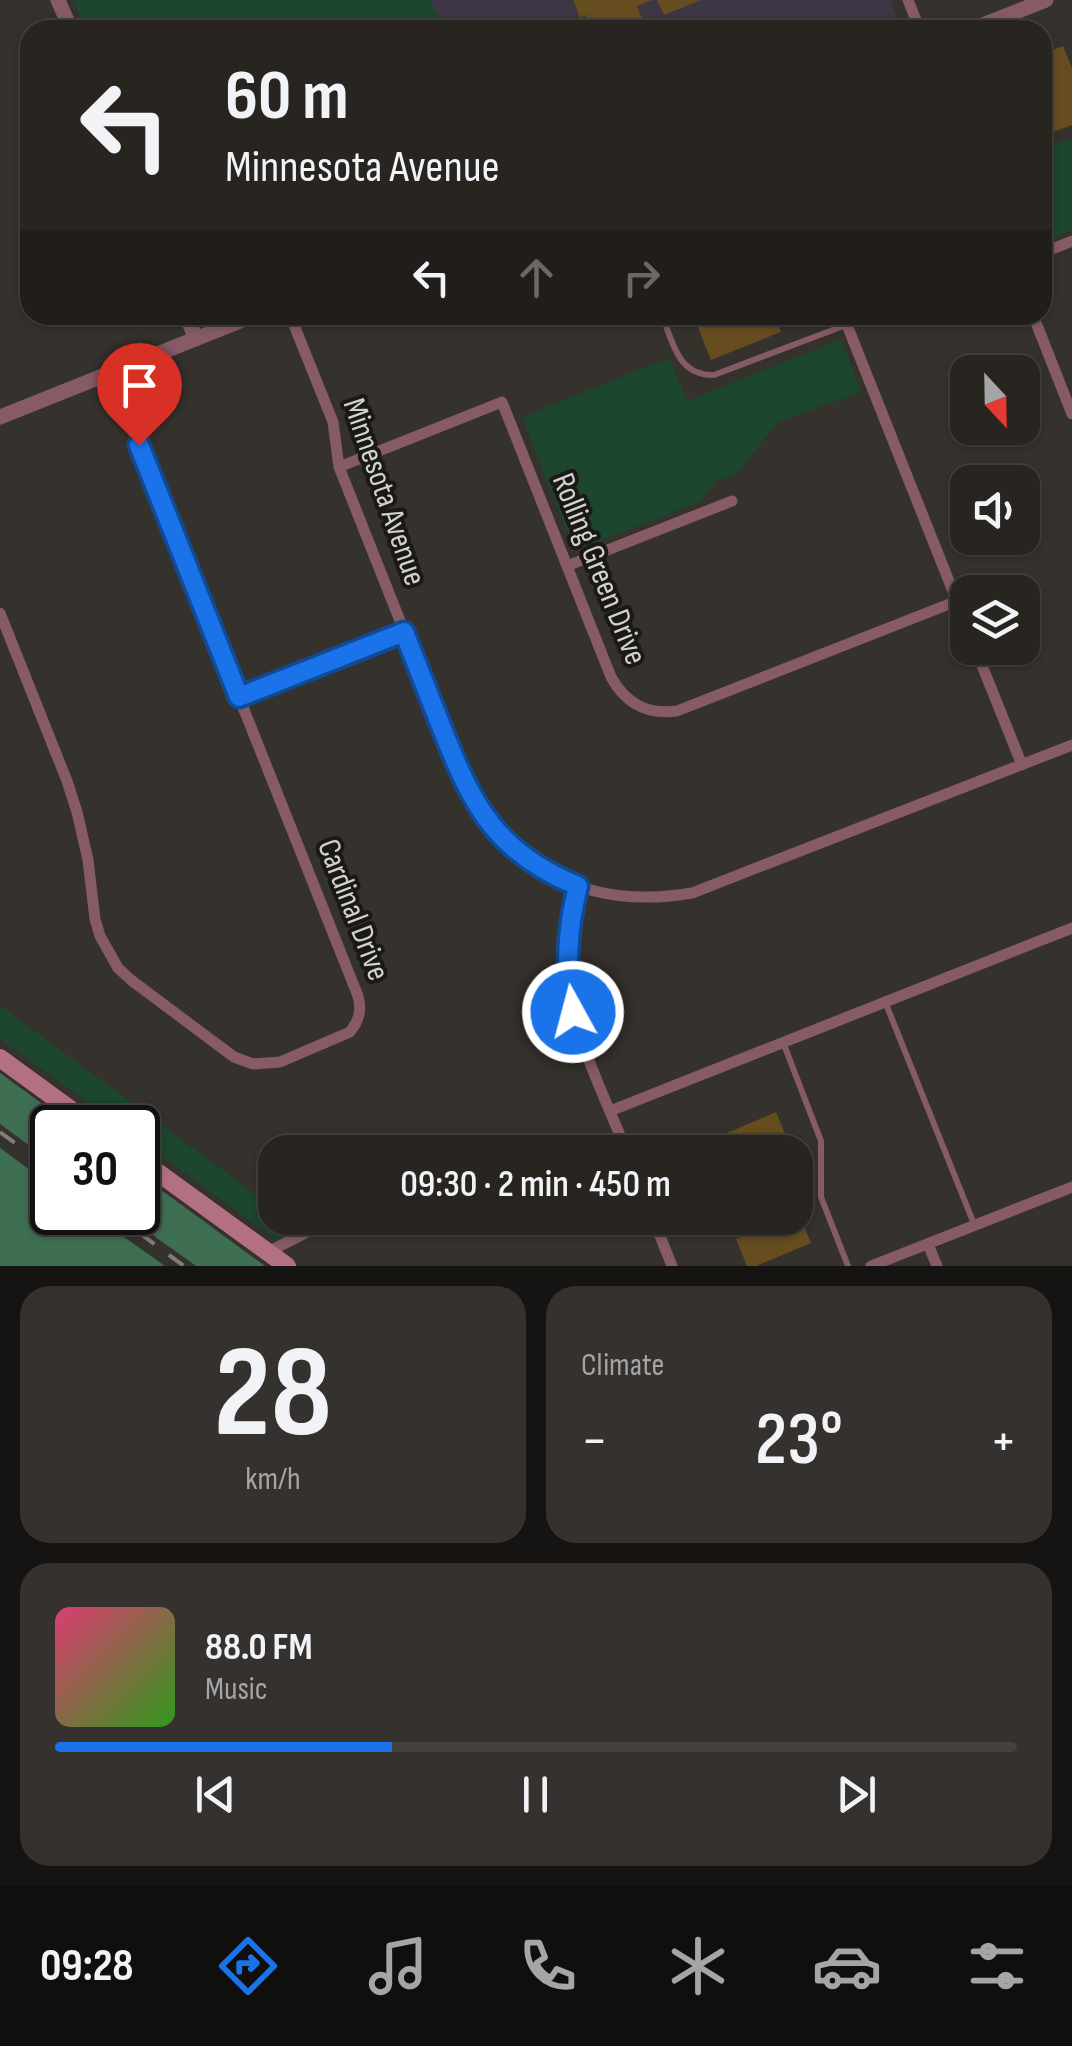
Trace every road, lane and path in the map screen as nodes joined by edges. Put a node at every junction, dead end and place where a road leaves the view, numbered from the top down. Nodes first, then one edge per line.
1 (1046, 0) edge
2 (995, 20) edge
3 (190, 325) edge
4 (229, 325) edge
5 (294, 325) edge
6 (666, 325) edge
7 (833, 325) edge
8 (847, 325) edge
9 (1037, 325) edge
10 (196, 338) junction
11 (110, 373) junction
12 (1072, 414) edge
13 (0, 417) edge
14 (340, 466) junction
15 (732, 500) dead end
16 (567, 566) junction
17 (950, 586) edge
18 (950, 603) edge
19 (0, 612) edge
20 (404, 632) junction
21 (982, 665) edge
22 (239, 697) junction
23 (1072, 745) edge
24 (1022, 765) junction
25 (578, 886) junction
26 (1072, 928) edge
27 (886, 1002) junction
28 (784, 1042) junction
29 (0, 1058) edge
30 (64, 1105) edge
31 (610, 1111) junction
32 (619, 1135) edge
33 (160, 1174) edge
34 (1072, 1187) edge
35 (974, 1226) junction
36 (301, 1235) edge
37 (660, 1235) edge
38 (928, 1244) junction
39 (268, 1252) junction
40 (287, 1266) edge
41 (672, 1266) edge
42 (848, 1266) edge
43 (871, 1266) edge
44 (937, 1266) edge

1 - 2 street
3 - 10 street
4 - 10 street
5 - 14 street, Minnesota Avenue
6 - 7 lane
8 - 17 street
9 - 12 street
10 - 11 street
11 - 13 street
11 - 22 street, Cardinal Drive
14 - 16 street, Rolling Green Drive
14 - 20 street, Minnesota Avenue
15 - 16 street
16 - 18 street, Rolling Green Drive
19 - 22 street, Cardinal Drive
20 - 22 street
20 - 25 street, Minnesota Avenue
21 - 24 street
23 - 24 street, Minnesota Avenue
24 - 25 street, Minnesota Avenue
25 - 31 street
26 - 27 street
27 - 28 street
27 - 35 lane
28 - 31 street
28 - 42 lane
29 - 30 main road
31 - 32 street
33 - 39 main road
34 - 35 street
35 - 38 street
36 - 39 street
37 - 41 street
38 - 43 street
38 - 44 street
39 - 40 main road

